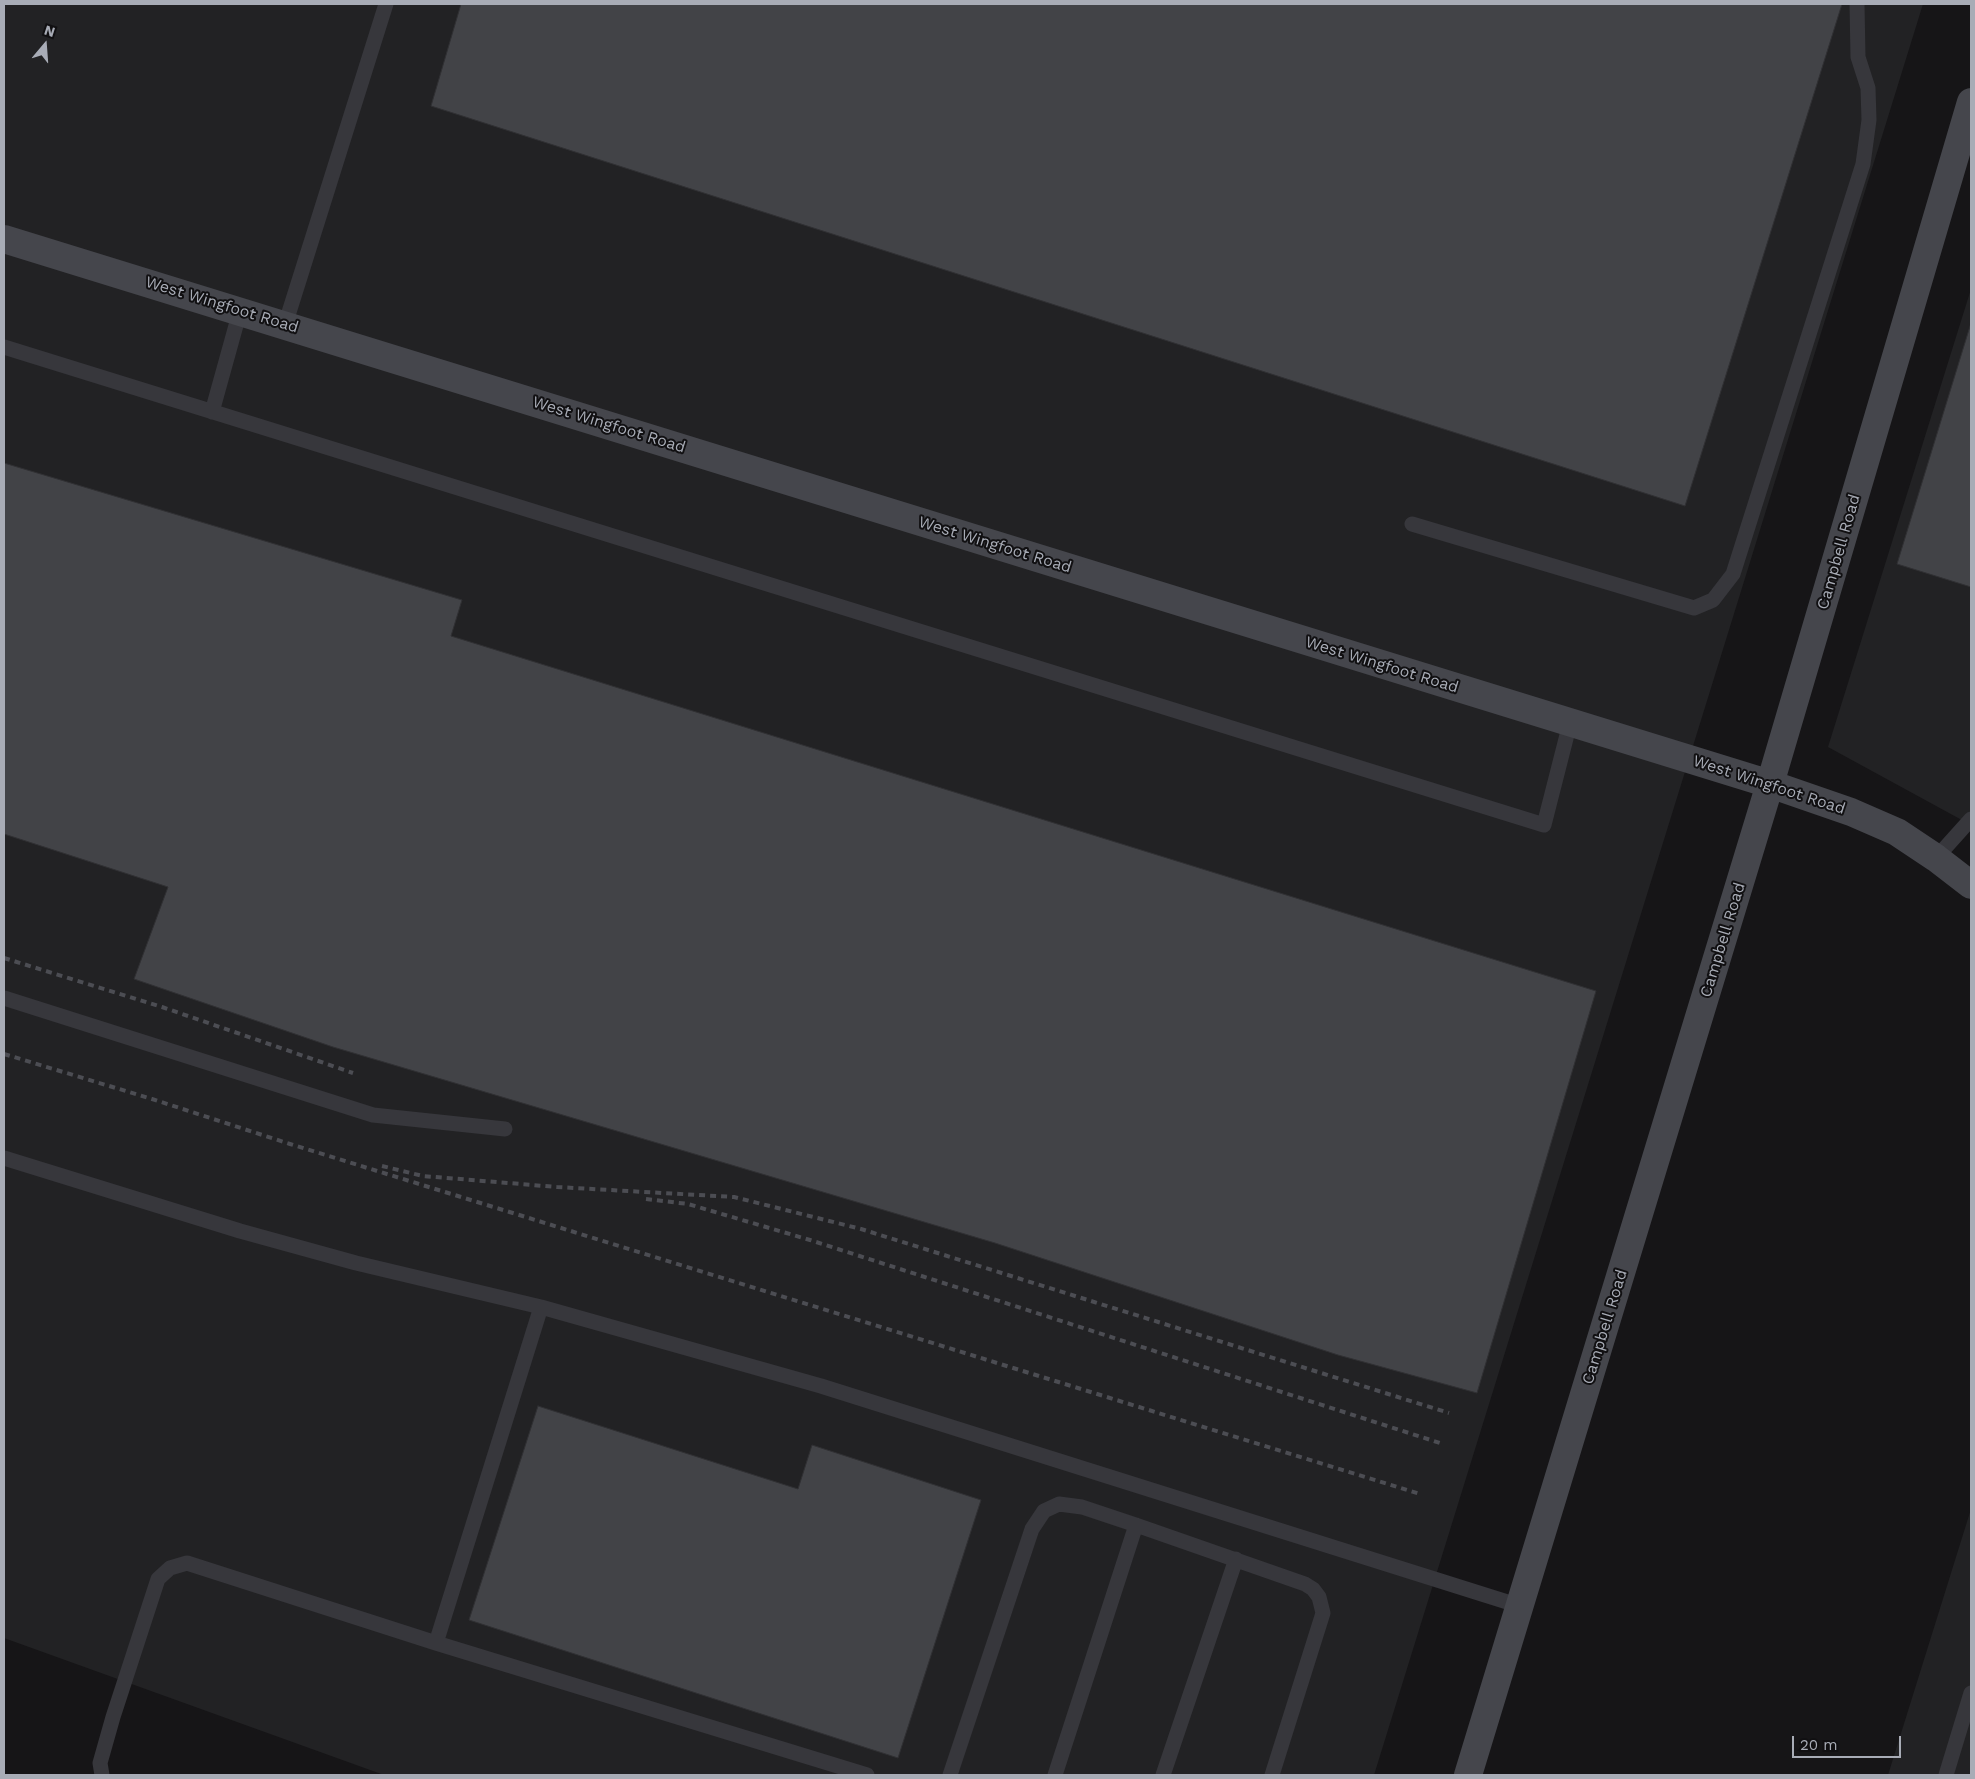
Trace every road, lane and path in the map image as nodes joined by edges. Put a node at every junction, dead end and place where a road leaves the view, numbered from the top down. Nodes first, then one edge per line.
1 (386, 4) edge
2 (1857, 4) edge
3 (1971, 102) edge
4 (4, 239) edge
5 (240, 311) junction
6 (285, 325) junction
7 (4, 347) edge
8 (212, 412) junction
9 (1412, 524) dead end
10 (1570, 723) junction
11 (1770, 784) junction
12 (1971, 819) edge
13 (1936, 858) junction
14 (1971, 885) edge
15 (4, 998) edge
16 (505, 1129) dead end
17 (4, 1158) edge
18 (541, 1307) junction
19 (1136, 1525) junction
20 (1236, 1559) junction
21 (1520, 1606) junction
22 (436, 1643) junction
23 (1971, 1693) edge
24 (102, 1775) edge
25 (867, 1775) edge
26 (950, 1775) edge
27 (1055, 1775) edge
28 (1163, 1775) edge
29 (1272, 1775) edge
30 (1468, 1775) edge
31 (1946, 1775) edge

1 - 6 lane
2 - 9 lane
3 - 11 street, Campbell Road
4 - 5 street, West Wingfoot Road
5 - 6 street, West Wingfoot Road
5 - 8 lane
6 - 10 street, West Wingfoot Road
7 - 8 lane
8 - 10 lane
10 - 11 street, West Wingfoot Road
11 - 13 street, West Wingfoot Road
11 - 21 street, Campbell Road
12 - 13 lane
13 - 14 street, West Wingfoot Road
15 - 16 lane
17 - 18 lane
18 - 21 lane
18 - 22 lane
19 - 20 lane
19 - 26 lane
19 - 27 lane
20 - 28 lane
20 - 29 lane
21 - 30 street, Campbell Road
22 - 24 lane
22 - 25 lane
23 - 31 lane

